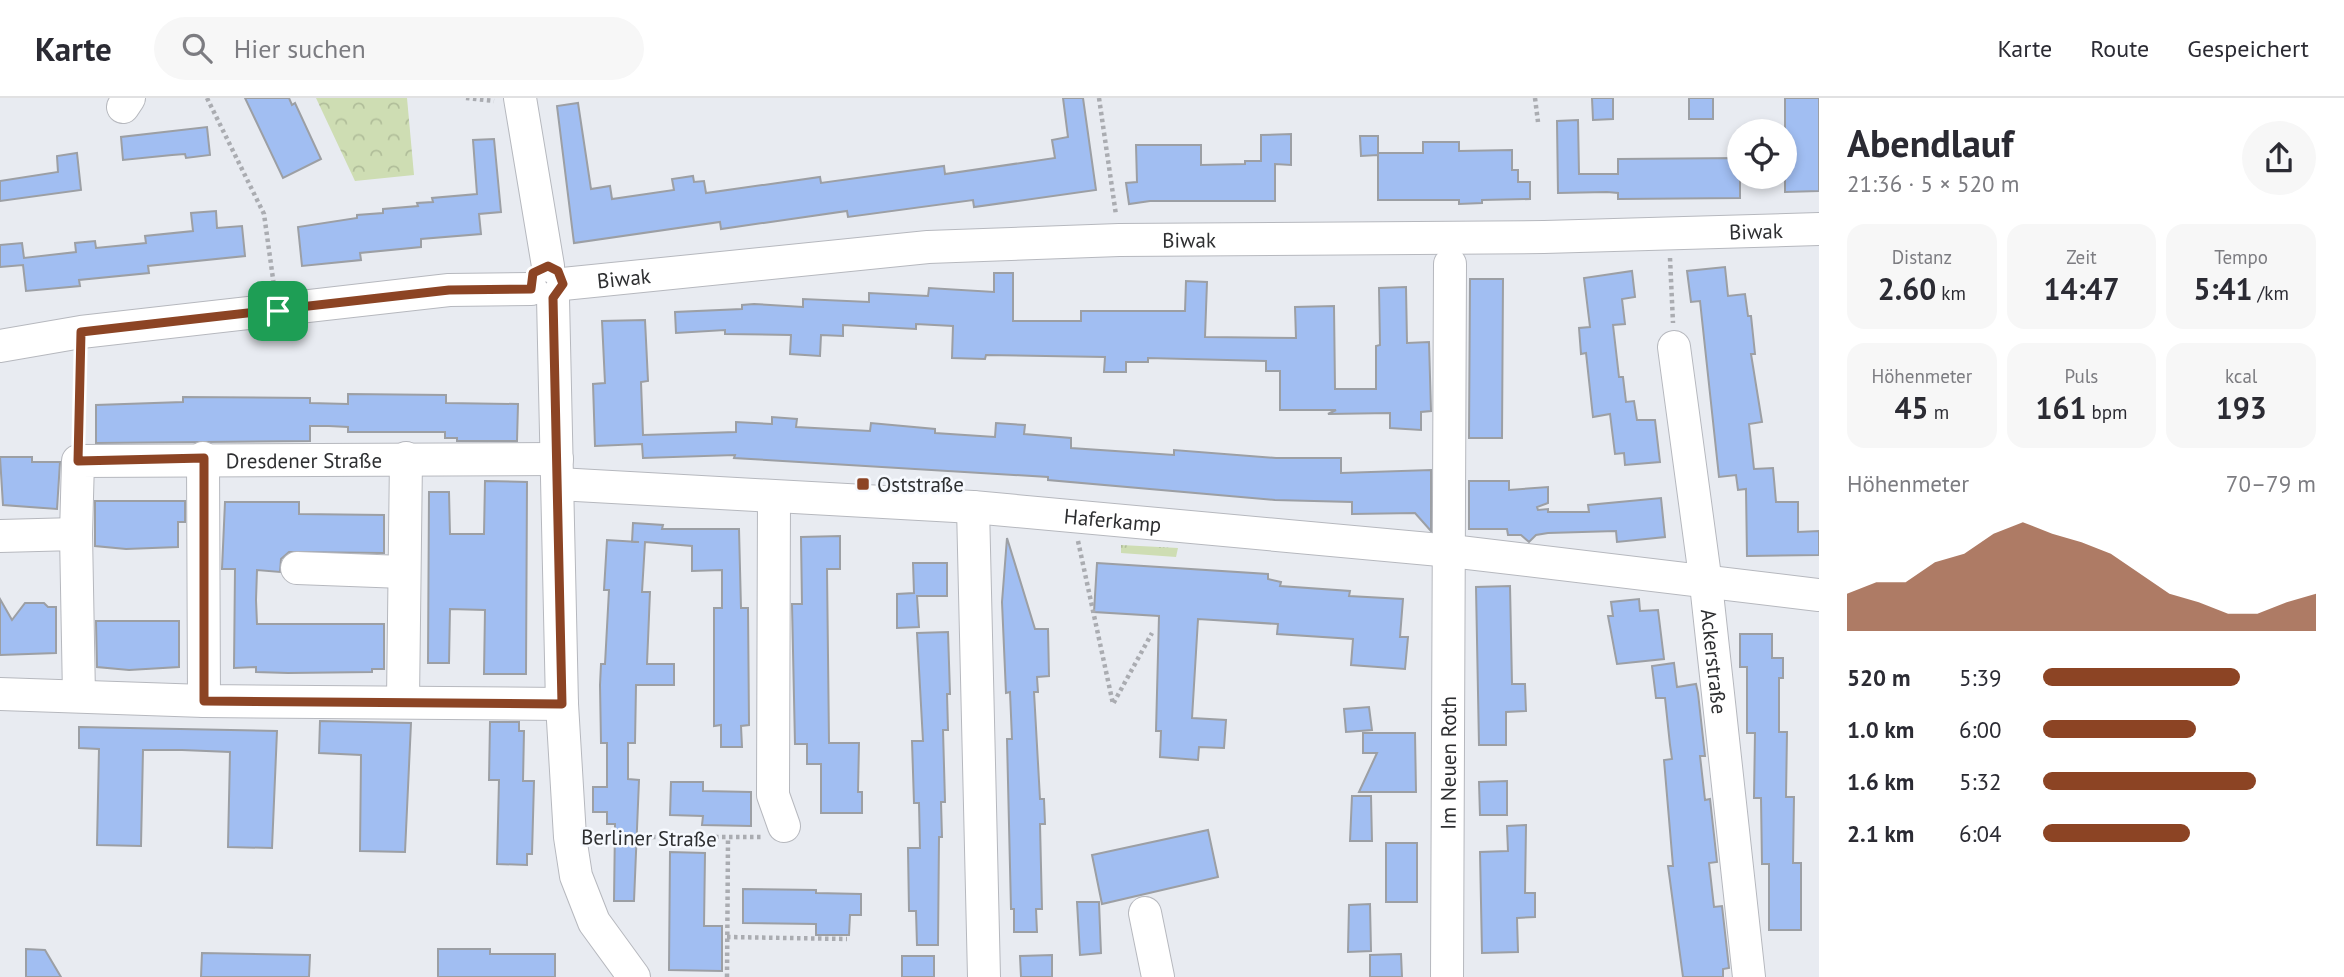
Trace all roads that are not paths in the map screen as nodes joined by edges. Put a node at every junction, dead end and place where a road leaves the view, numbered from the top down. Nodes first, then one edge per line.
1 (520, 98) edge
2 (1819, 229) edge
3 (1450, 264) dead end
4 (549, 284) junction
5 (0, 346) edge
6 (1674, 346) road end
7 (204, 458) junction
8 (406, 458) junction
9 (558, 472) junction
10 (774, 497) junction
11 (972, 507) junction
12 (76, 534) junction
13 (0, 536) edge
14 (1451, 551) junction
15 (297, 568) dead end
16 (404, 572) junction
17 (1706, 584) junction
18 (1819, 595) edge
19 (0, 694) edge
20 (79, 696) junction
21 (204, 701) junction
22 (403, 701) junction
23 (562, 704) junction
24 (784, 826) dead end
25 (1145, 913) dead end
26 (634, 977) edge
27 (984, 977) edge
28 (1158, 977) edge
29 (1447, 977) edge
30 (1749, 977) edge

1 - 4 street, Berliner Straße
2 - 4 street, Biwak
3 - 14 street
4 - 5 street, Biwak
4 - 9 street, Berliner Straße
6 - 17 street, Ackerstraße
7 - 8 street, Dresdener Straße
7 - 12 street, Dresdener Straße
7 - 21 street, Dresdener Straße
8 - 9 street, Dresdener Straße
8 - 16 street, Dresdener Straße
9 - 10 street, Haferkamp
9 - 23 street, Berliner Straße
10 - 11 street, Haferkamp
10 - 24 street
11 - 14 street, Haferkamp
11 - 27 street
12 - 13 street
12 - 20 street
14 - 17 street, Haferkamp
14 - 29 street, Im Neuen Roth
15 - 16 street
16 - 22 street, Dresdener Straße
17 - 18 street, Haferkamp
17 - 30 street, Ackerstraße
19 - 20 street
20 - 21 street
21 - 22 street
22 - 23 street
23 - 26 street, Berliner Straße
25 - 28 street

